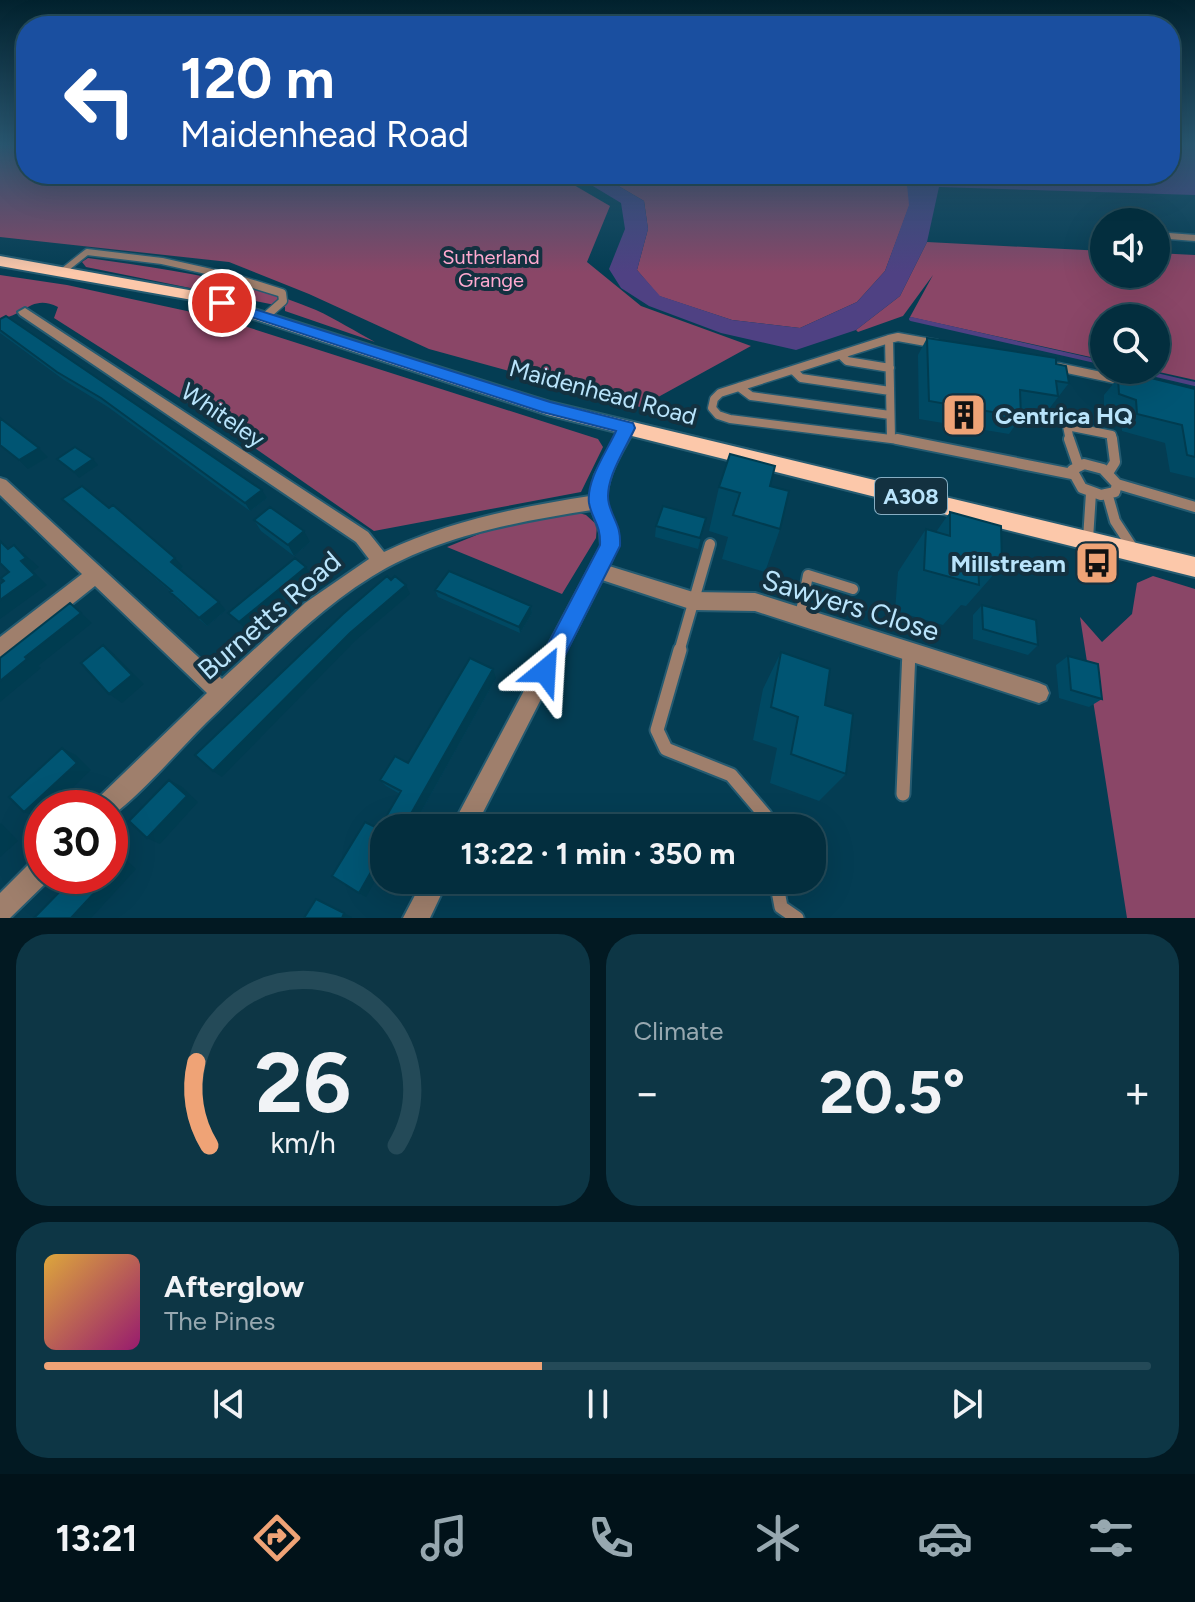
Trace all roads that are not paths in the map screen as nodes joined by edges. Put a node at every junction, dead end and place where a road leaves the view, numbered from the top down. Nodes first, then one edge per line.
1 (1170, 236) edge
2 (1195, 238) edge
3 (0, 261) edge
4 (63, 271) junction
5 (33, 313) dead end
6 (266, 316) junction
7 (889, 339) junction
8 (954, 347) edge
9 (841, 355) junction
10 (1048, 365) edge
11 (890, 368) junction
12 (793, 370) junction
13 (1090, 374) edge
14 (739, 387) junction
15 (890, 391) junction
16 (890, 415) junction
17 (627, 428) junction
18 (891, 438) junction
19 (1078, 465) junction
20 (1108, 473) junction
21 (1072, 474) junction
22 (1117, 484) junction
23 (0, 485) edge
24 (1091, 493) junction
25 (1108, 496) junction
26 (598, 502) junction
27 (1195, 507) edge
28 (1088, 539) junction
29 (710, 544) dead end
30 (1134, 550) junction
31 (381, 562) junction
32 (1195, 567) edge
33 (599, 571) junction
34 (95, 575) junction
35 (853, 589) dead end
36 (693, 601) junction
37 (800, 617) junction
38 (0, 649) edge
39 (909, 651) junction
40 (222, 693) junction
41 (1039, 693) dead end
42 (122, 790) edge
43 (903, 794) dead end
44 (470, 814) edge
45 (764, 814) edge
46 (24, 887) edge
47 (429, 894) edge
48 (779, 894) edge
49 (0, 910) edge
50 (416, 918) edge
51 (797, 918) edge

1 - 2 lane
3 - 4 main road, Maidenhead Road / A308
4 - 6 main road, Maidenhead Road / A308
4 - 6 lane
5 - 31 street, Whiteley
6 - 17 main road, Maidenhead Road / A308
7 - 8 lane
7 - 9 lane
7 - 11 lane
9 - 11 lane
9 - 12 lane
10 - 13 lane
11 - 15 lane
12 - 14 lane
12 - 15 lane
14 - 16 lane
14 - 18 lane
15 - 16 lane
16 - 18 lane
17 - 26 street
17 - 28 main road, Maidenhead Road / A308
18 - 21 lane
19 - 20 lane
19 - 20 lane
19 - 21 lane
20 - 22 lane
21 - 24 lane
22 - 25 lane
22 - 27 lane
23 - 34 street
24 - 25 lane
24 - 28 lane
25 - 30 lane
26 - 31 street, Burnetts Road
26 - 33 street
28 - 30 main road, Maidenhead Road / A308
29 - 36 lane
30 - 32 main road, Maidenhead Road / A308
31 - 40 street, Burnetts Road
33 - 36 street, Sawyers Close
33 - 44 street
34 - 38 street
34 - 40 street
35 - 37 lane
36 - 37 street, Sawyers Close
36 - 45 lane
37 - 39 street, Sawyers Close
39 - 41 street, Sawyers Close
39 - 43 lane
40 - 42 street, Burnetts Road
46 - 49 street
47 - 50 street
48 - 51 lane

